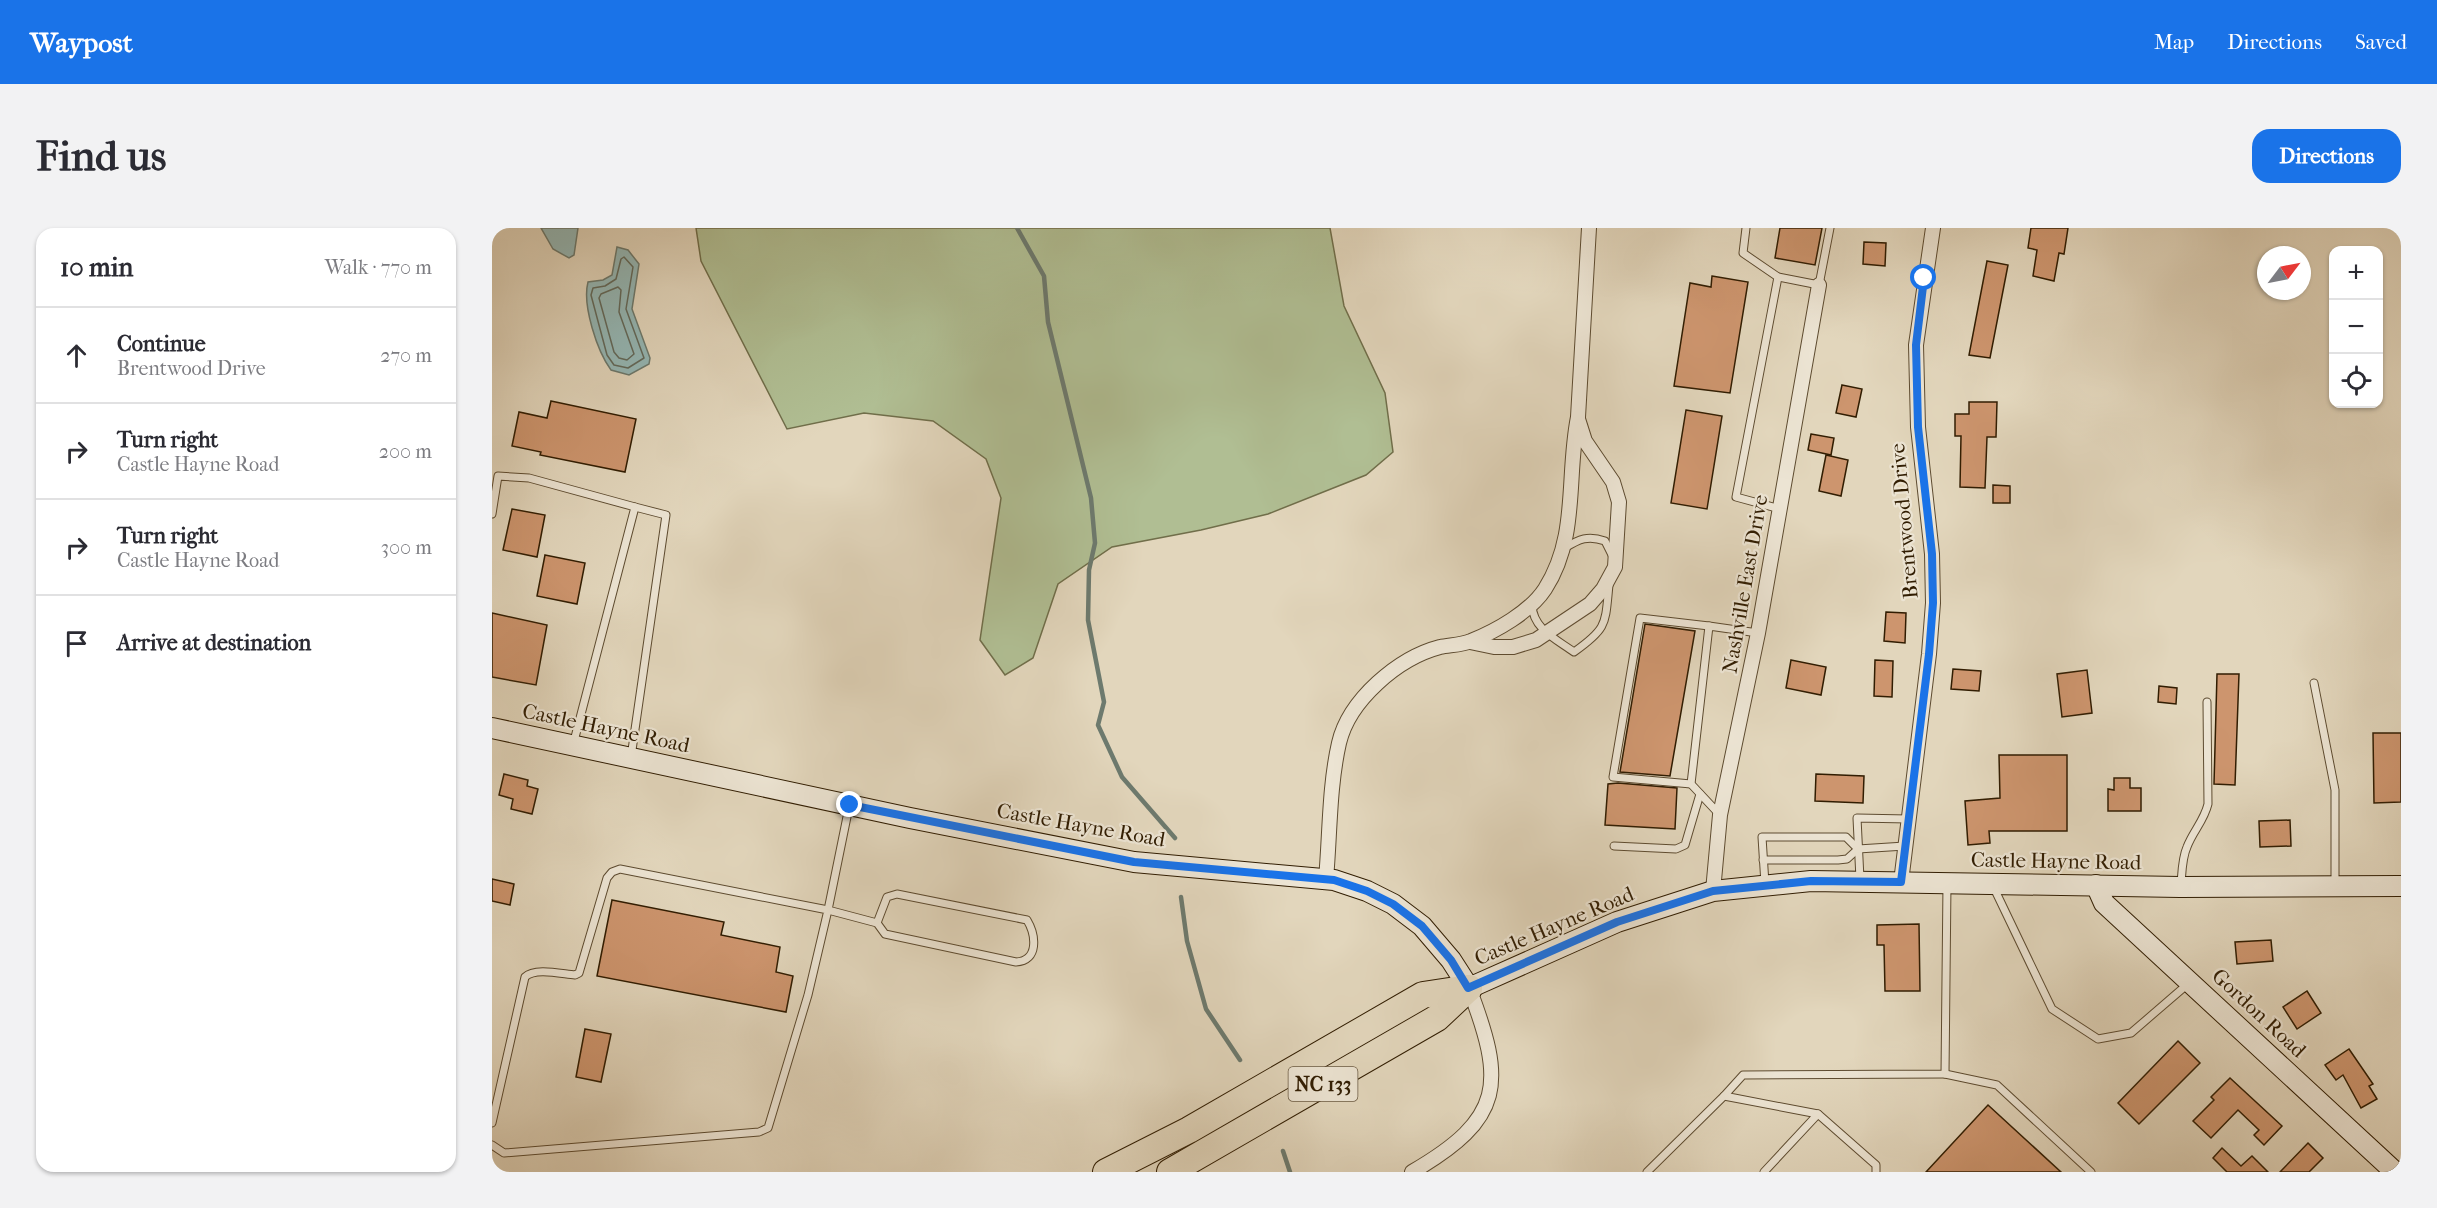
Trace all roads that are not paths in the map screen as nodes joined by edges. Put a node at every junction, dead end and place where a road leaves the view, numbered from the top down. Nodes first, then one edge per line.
1 (1589, 228) edge
2 (1746, 228) edge
3 (1830, 228) edge
4 (1933, 228) edge
5 (1778, 277) junction
6 (1819, 285) junction
7 (1578, 417) junction
8 (635, 507) junction
9 (1780, 509) junction
10 (492, 514) edge
11 (1564, 548) junction
12 (1612, 571) junction
13 (1532, 602) junction
14 (1709, 626) junction
15 (1548, 633) junction
16 (1758, 633) junction
17 (1470, 642) junction
18 (2314, 682) dead end
19 (2207, 702) dead end
20 (492, 728) edge
21 (573, 745) junction
22 (631, 758) junction
23 (1691, 784) junction
24 (1700, 794) junction
25 (850, 805) junction
26 (1720, 815) junction
27 (1908, 819) junction
28 (1614, 846) dead end
29 (1905, 846) junction
30 (1858, 849) junction
31 (1763, 860) junction
32 (1326, 879) junction
33 (1860, 882) junction
34 (1901, 882) junction
35 (1947, 883) junction
36 (1992, 884) junction
37 (2096, 885) junction
38 (1765, 886) junction
39 (2335, 886) junction
40 (2401, 886) edge
41 (2181, 887) junction
42 (1713, 891) junction
43 (828, 910) junction
44 (877, 923) junction
45 (2190, 982) junction
46 (1468, 988) junction
47 (1945, 1074) junction
48 (1724, 1096) junction
49 (1818, 1114) junction
50 (492, 1123) edge
51 (1189, 1130) junction
52 (492, 1145) edge
53 (1106, 1172) edge
54 (1124, 1172) edge
55 (1170, 1172) edge
56 (1412, 1172) edge
57 (1647, 1172) edge
58 (1764, 1172) edge
59 (1876, 1172) edge
60 (2091, 1172) edge
61 (2395, 1172) edge

1 - 7 street
2 - 5 lane
3 - 6 lane
4 - 27 street, Brentwood Drive
5 - 6 lane
5 - 9 lane
6 - 9 street, Nashville East Drive
7 - 11 street
7 - 12 street
8 - 10 lane
8 - 21 lane
8 - 22 lane
9 - 16 street, Nashville East Drive
11 - 12 lane
11 - 13 street
12 - 15 street
12 - 15 lane
13 - 15 lane
13 - 17 street
14 - 16 lane
14 - 23 lane
14 - 23 lane
15 - 17 street
16 - 26 street, Nashville East Drive
17 - 32 street
18 - 39 lane
19 - 41 lane
20 - 21 main road, Castle Hayne Road
21 - 22 main road, Castle Hayne Road
22 - 25 main road, Castle Hayne Road
23 - 24 lane
24 - 26 lane
24 - 28 lane
25 - 32 main road, Castle Hayne Road
25 - 43 lane
26 - 42 street, Nashville East Drive
27 - 29 street, Brentwood Drive
27 - 30 lane
29 - 30 lane
29 - 34 street, Brentwood Drive
30 - 31 lane
30 - 31 lane
30 - 33 lane
31 - 38 lane
32 - 46 main road, Castle Hayne Road
33 - 34 main road, Castle Hayne Road / NC 133
33 - 38 main road, Castle Hayne Road / NC 133
34 - 35 main road, Castle Hayne Road / NC 133
35 - 36 main road, Castle Hayne Road / NC 133
35 - 47 lane
36 - 37 main road, Castle Hayne Road / NC 133
36 - 45 lane
37 - 41 main road, Castle Hayne Road / NC 133
37 - 45 main road, Gordon Road
38 - 42 main road, Castle Hayne Road / NC 133
39 - 40 main road, Castle Hayne Road / NC 133
39 - 41 main road, Castle Hayne Road / NC 133
42 - 46 main road, Castle Hayne Road / NC 133
43 - 44 lane
43 - 50 lane
43 - 52 lane
44 - 44 lane
45 - 61 main road, Gordon Road
46 - 51 highway, NC 133
46 - 55 highway, NC 133
46 - 56 street
47 - 48 lane
47 - 60 lane
48 - 49 lane
48 - 57 lane
49 - 58 lane
49 - 59 lane
51 - 53 highway, NC 133
51 - 54 highway

